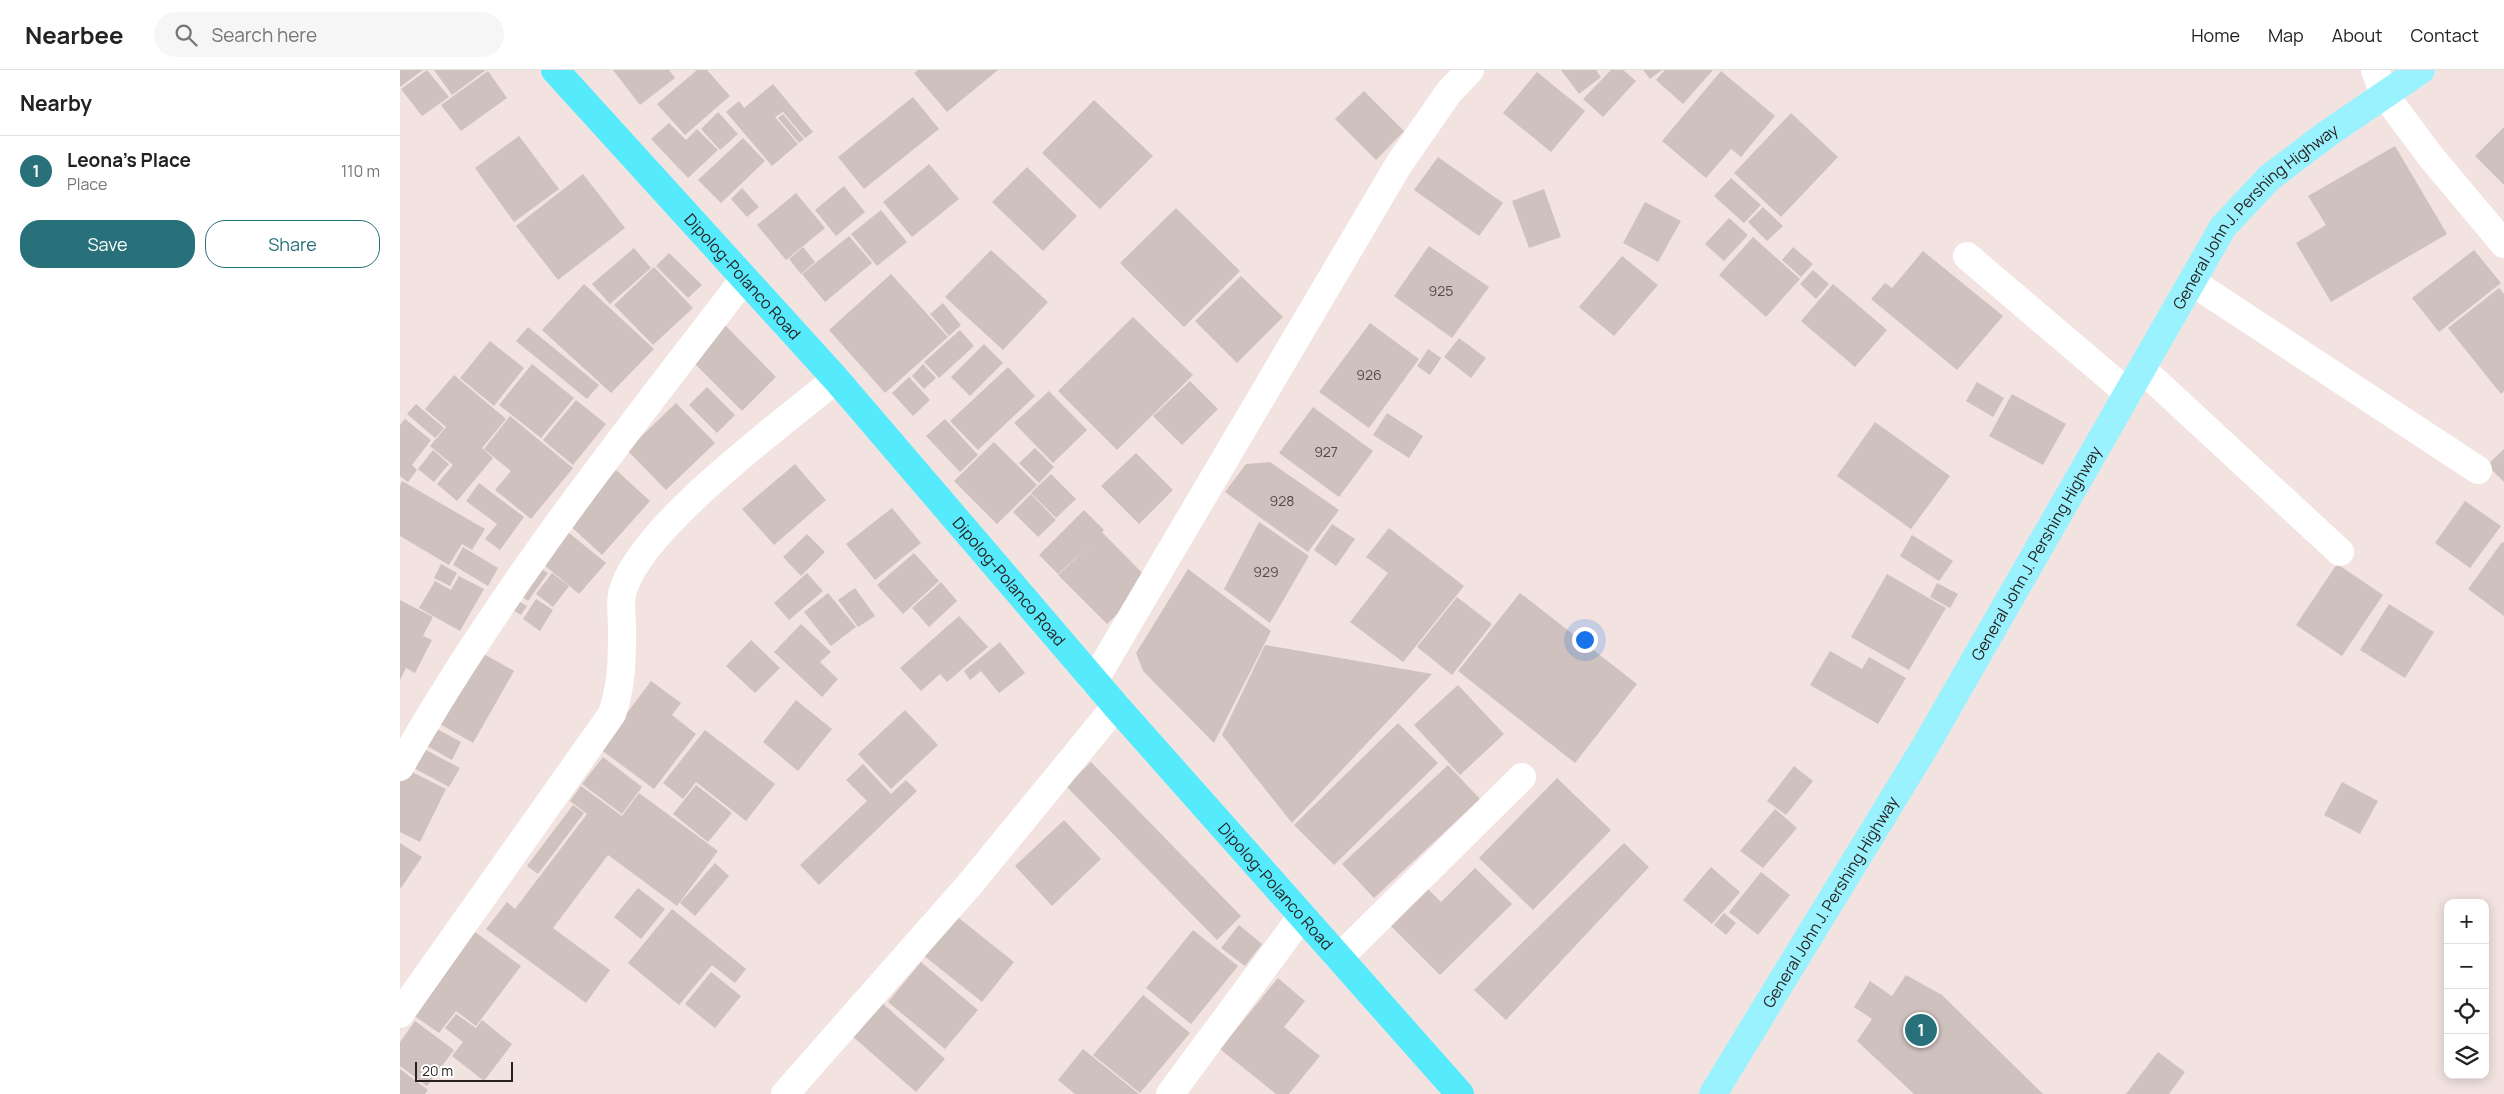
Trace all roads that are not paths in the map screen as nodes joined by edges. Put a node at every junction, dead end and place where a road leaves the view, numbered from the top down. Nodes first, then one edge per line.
1 (555, 70) edge
2 (1470, 70) edge
3 (2421, 70) edge
4 (2380, 82) edge
5 (2504, 244) edge
6 (1967, 256) dead end
7 (744, 278) junction
8 (2192, 282) junction
9 (2142, 369) junction
10 (836, 380) junction
11 (2128, 393) junction
12 (2478, 470) dead end
13 (2340, 552) dead end
14 (1094, 681) junction
15 (1116, 706) junction
16 (400, 767) edge
17 (1522, 777) dead end
18 (1302, 916) junction
19 (1339, 958) junction
20 (400, 1014) edge
21 (786, 1094) edge
22 (1170, 1094) edge
23 (1460, 1094) edge
24 (1713, 1094) edge

1 - 7 highway, Dipolog-Polanco Road
2 - 14 street
3 - 4 main road, General John J. Pershing Highway
4 - 5 street
4 - 8 main road, General John J. Pershing Highway
6 - 11 street
7 - 10 highway, Dipolog-Polanco Road
7 - 16 street
8 - 9 main road, General John J. Pershing Highway
8 - 12 street
9 - 11 main road, General John J. Pershing Highway
9 - 13 street
10 - 14 highway, Dipolog-Polanco Road
10 - 20 street
11 - 24 main road, General John J. Pershing Highway
14 - 15 highway, Dipolog-Polanco Road
15 - 18 highway, Dipolog-Polanco Road
15 - 21 street
17 - 19 street
18 - 19 highway, Dipolog-Polanco Road
18 - 22 street
19 - 23 highway, Dipolog-Polanco Road

